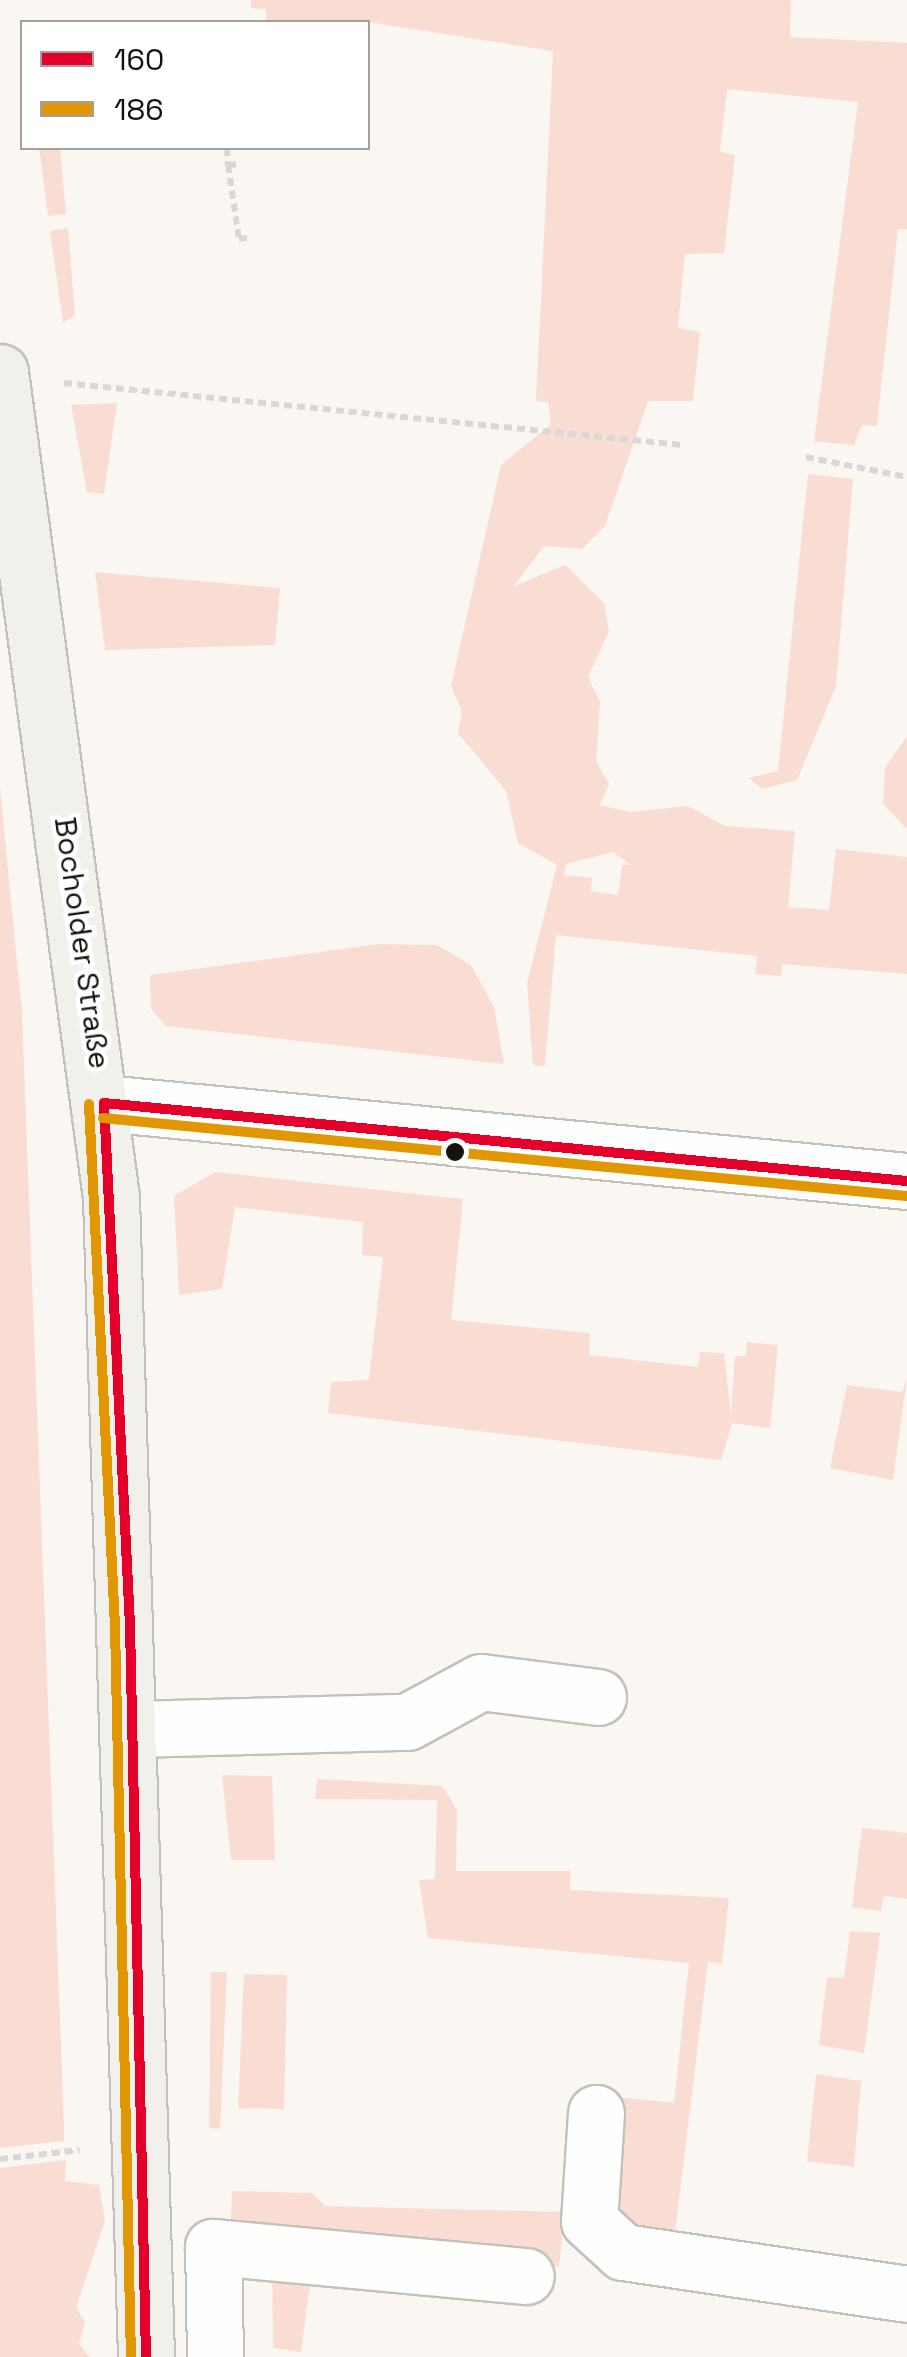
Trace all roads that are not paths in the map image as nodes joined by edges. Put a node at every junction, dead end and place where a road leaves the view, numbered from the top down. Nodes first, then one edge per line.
1 (1, 382) edge
2 (104, 1102) junction
3 (907, 1180) edge
4 (598, 1697) dead end
5 (133, 1729) junction
6 (596, 2113) dead end
7 (526, 2276) dead end
8 (907, 2294) edge
9 (146, 2357) edge
10 (215, 2357) edge

1 - 2 main road, Bocholder Straße
2 - 3 street
2 - 5 main road, Bocholder Straße
4 - 5 street
5 - 9 main road, Bocholder Straße
6 - 8 street
7 - 10 street

